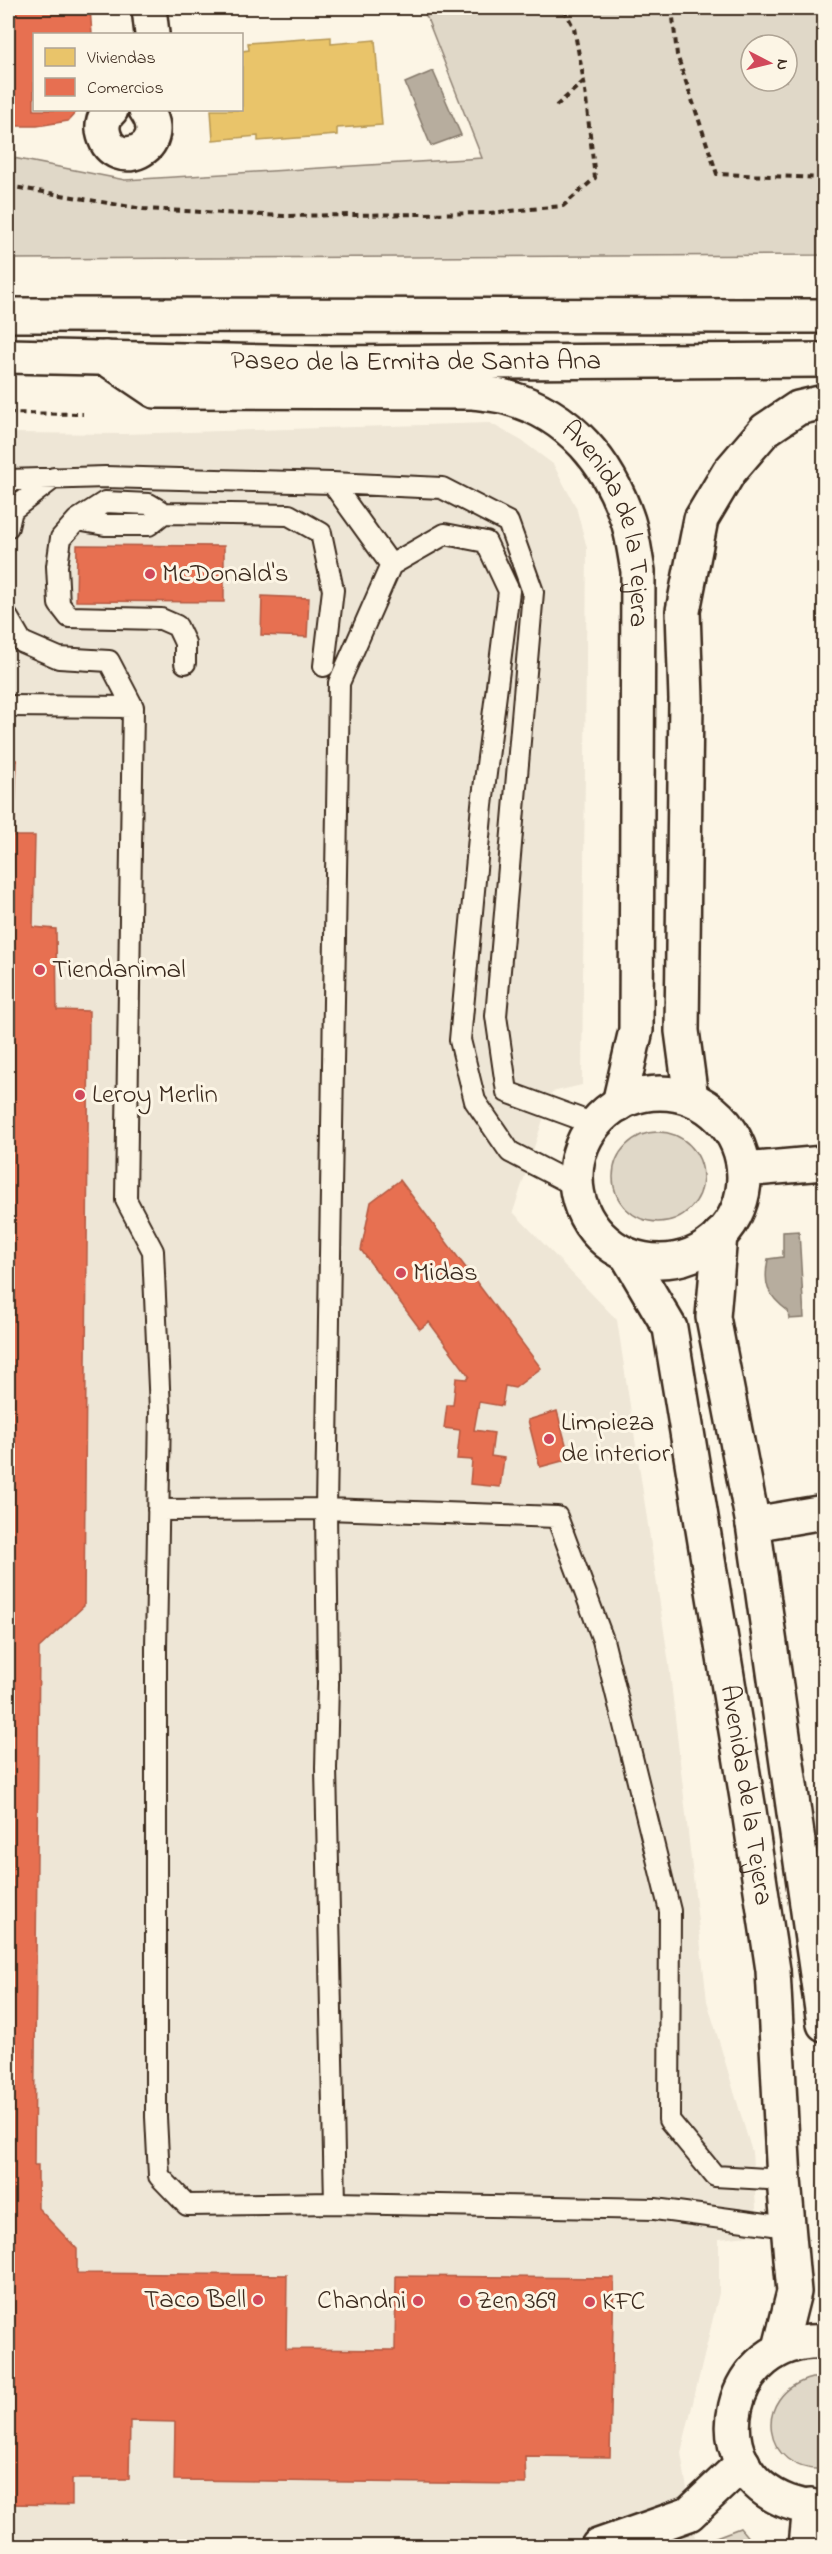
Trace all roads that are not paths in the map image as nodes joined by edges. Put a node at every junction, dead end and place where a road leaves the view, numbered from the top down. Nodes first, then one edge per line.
1 (150, 8) edge
2 (152, 33) edge
3 (110, 111) edge
4 (147, 111) edge
5 (8, 315) edge
6 (825, 316) edge
7 (8, 356) edge
8 (106, 358) junction
9 (825, 360) edge
10 (825, 402) edge
11 (54, 478) junction
12 (8, 480) edge
13 (332, 483) junction
14 (8, 527) edge
15 (391, 565) junction
16 (8, 618) edge
17 (15, 644) edge
18 (185, 663) dead end
19 (324, 666) dead end
20 (8, 706) edge
21 (133, 707) junction
22 (691, 1098) junction
23 (619, 1104) junction
24 (594, 1124) junction
25 (825, 1163) edge
26 (744, 1170) junction
27 (576, 1186) junction
28 (720, 1235) junction
29 (627, 1255) junction
30 (326, 1509) junction
31 (158, 1510) junction
32 (825, 1512) edge
33 (753, 1524) junction
34 (825, 2024) edge
35 (784, 2180) junction
36 (335, 2203) junction
37 (788, 2227) junction
38 (825, 2342) edge
39 (780, 2348) junction
40 (743, 2463) junction
41 (817, 2506) edge
42 (598, 2547) edge
43 (806, 2547) edge

1 - 2 street
3 - 4 street
5 - 6 street, Paseo de la Ermita de Santa Ana
7 - 8 street, Paseo de la Ermita de Santa Ana
8 - 9 street, Paseo de la Ermita de Santa Ana
8 - 23 street, Avenida de la Tejera
10 - 22 street, Avenida de la Tejera
11 - 12 lane
11 - 13 lane
11 - 14 lane
13 - 15 lane
13 - 24 lane
15 - 27 lane
15 - 30 lane
16 - 17 lane
17 - 21 lane
18 - 19 lane
20 - 21 lane
21 - 31 lane
22 - 23 street
22 - 26 street
23 - 24 street
24 - 27 street
25 - 26 street
26 - 28 street
27 - 29 street
28 - 29 street
28 - 33 street, Avenida de la Tejera
29 - 35 street, Avenida de la Tejera
30 - 31 lane
30 - 35 lane
30 - 36 lane
31 - 36 lane
32 - 33 street
33 - 34 street, Avenida de la Tejera
35 - 37 street, Avenida de la Tejera
36 - 37 lane
37 - 39 street, Avenida de la Tejera
38 - 39 street
39 - 40 street
40 - 41 street
40 - 42 street
41 - 43 street

